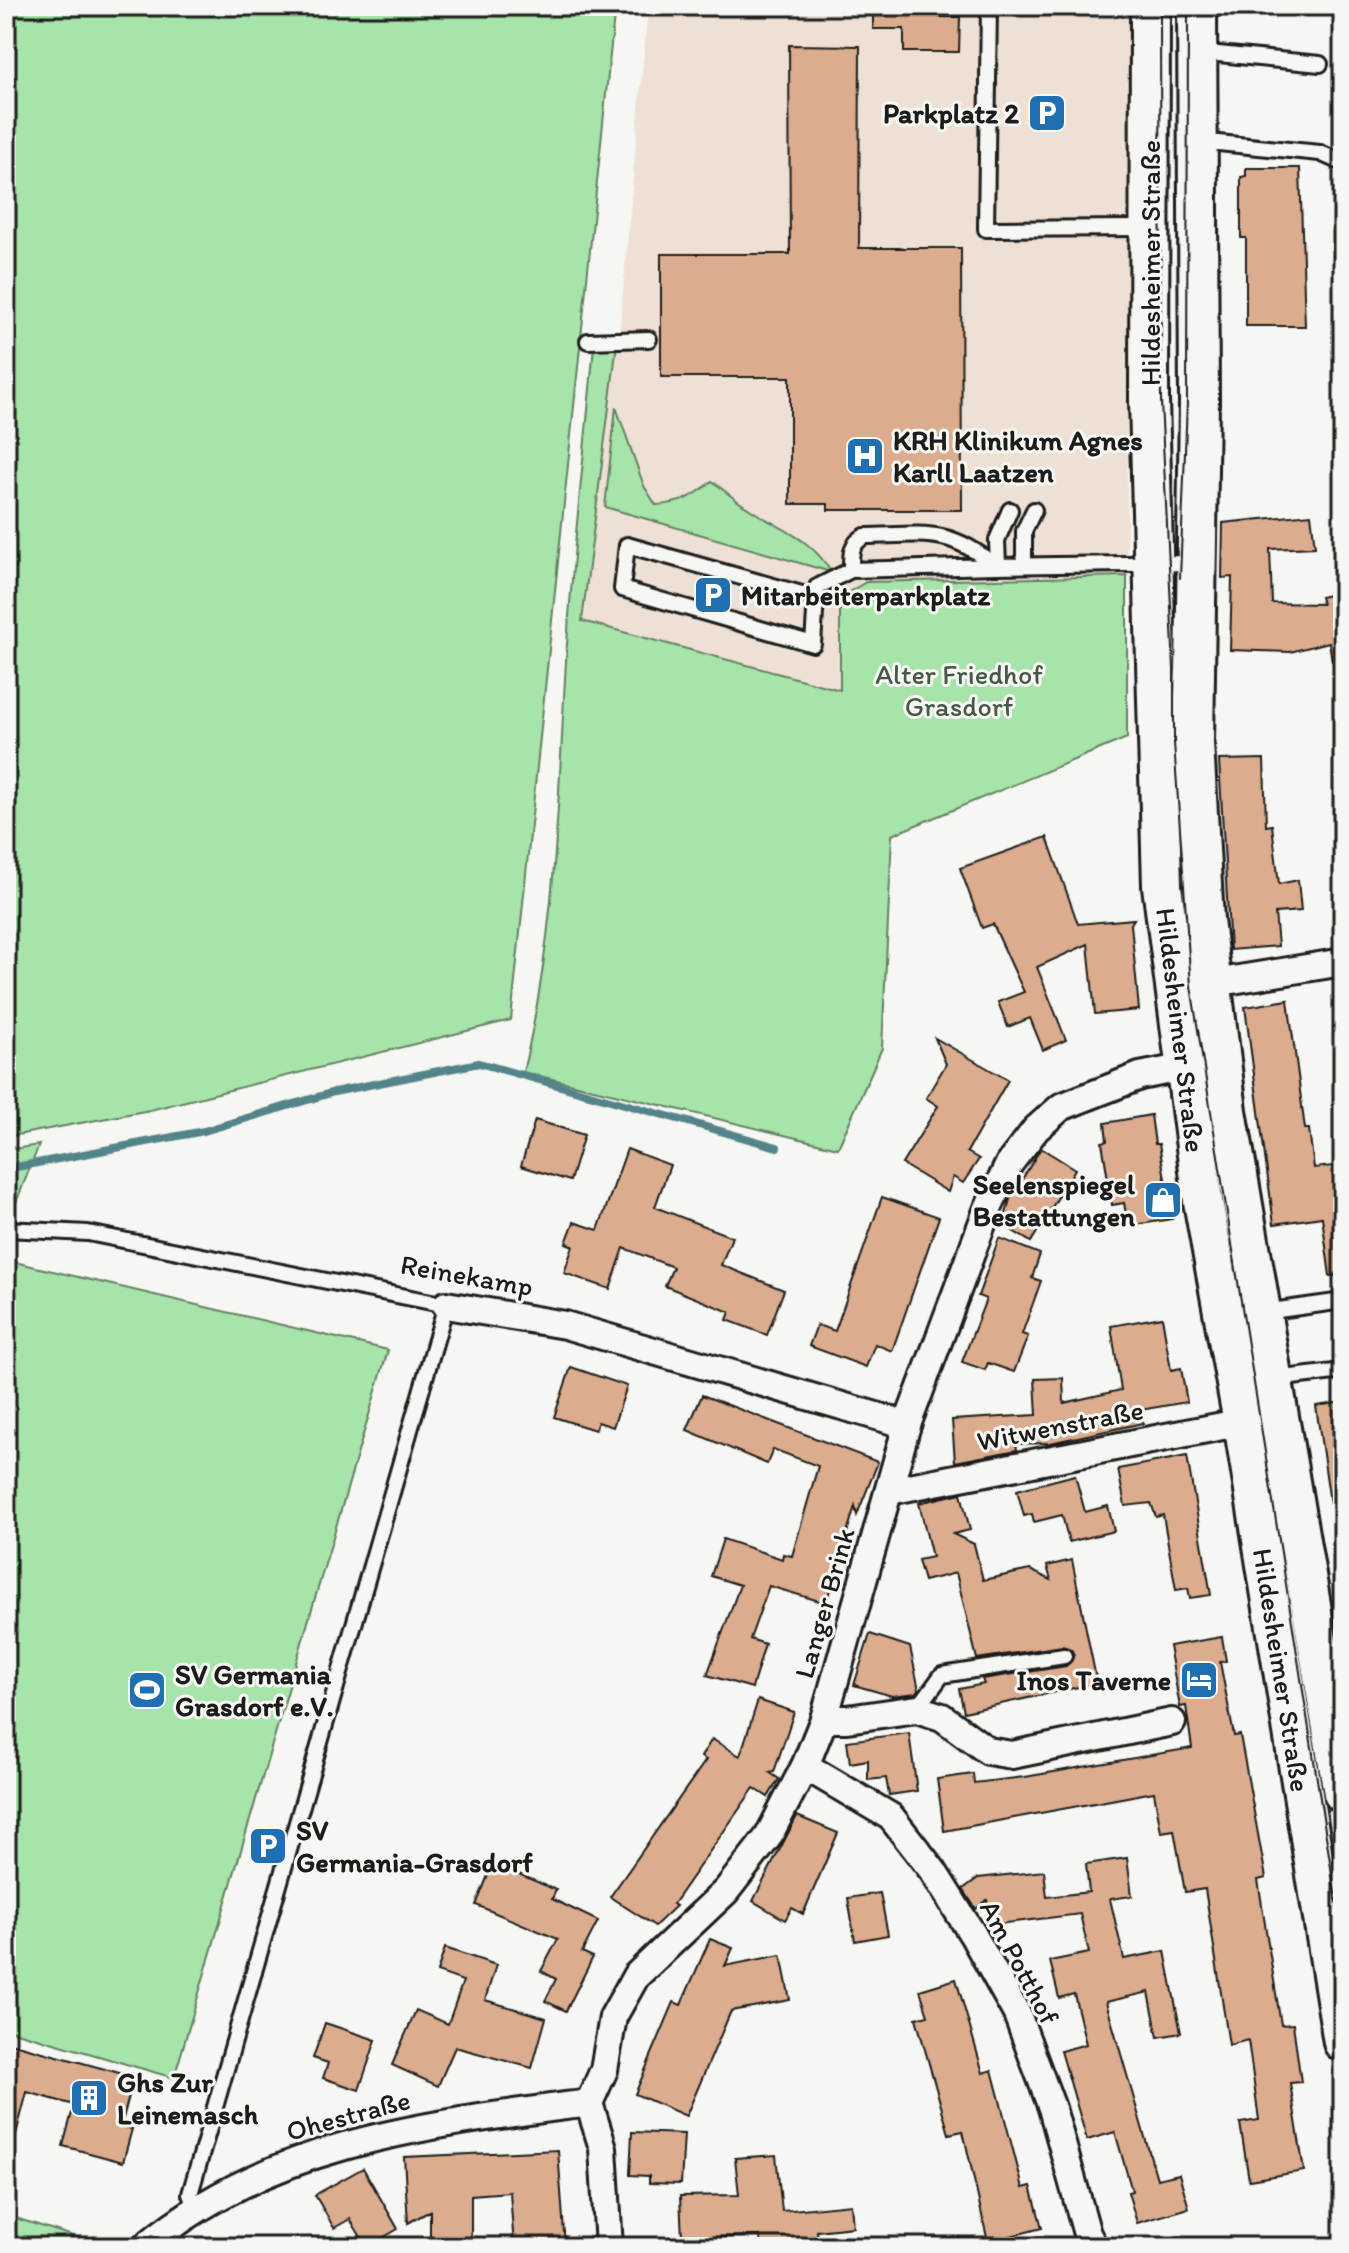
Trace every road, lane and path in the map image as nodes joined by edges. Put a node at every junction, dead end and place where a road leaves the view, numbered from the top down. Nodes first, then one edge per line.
1 (989, 6) edge
2 (1150, 6) edge
3 (1197, 6) edge
4 (1197, 52) junction
5 (1320, 64) dead end
6 (1198, 141) junction
7 (1343, 163) edge
8 (1150, 228) junction
9 (649, 339) dead end
10 (588, 341) dead end
11 (1010, 510) dead end
12 (1034, 510) dead end
13 (1154, 562) junction
14 (1195, 563) junction
15 (1024, 565) junction
16 (996, 566) junction
17 (851, 570) junction
18 (816, 598) junction
19 (1343, 962) edge
20 (1192, 986) junction
21 (1203, 1063) junction
22 (6, 1229) edge
23 (1343, 1301) edge
24 (446, 1305) junction
25 (1260, 1313) junction
26 (1343, 1371) edge
27 (1271, 1379) junction
28 (1243, 1422) junction
29 (907, 1425) junction
30 (889, 1491) junction
31 (1064, 1656) dead end
32 (917, 1709) junction
33 (824, 1719) junction
34 (1172, 1722) dead end
35 (805, 1766) junction
36 (1343, 1793) edge
37 (1343, 2042) edge
38 (589, 2103) junction
39 (195, 2208) junction
40 (145, 2247) edge
41 (609, 2247) edge
42 (1094, 2247) edge

1 - 8 lane
2 - 8 street, Hildesheimer Straße
3 - 4 street, Hildesheimer Straße
4 - 5 lane
4 - 6 street, Hildesheimer Straße
6 - 7 lane
6 - 14 street, Hildesheimer Straße
8 - 13 street, Hildesheimer Straße
9 - 10 lane
11 - 16 lane
12 - 15 lane
13 - 14 lane
13 - 15 lane
13 - 20 street, Hildesheimer Straße
14 - 20 street, Hildesheimer Straße
15 - 16 lane
16 - 17 lane
16 - 17 lane
17 - 18 lane
18 - 18 lane
19 - 20 street
20 - 21 street, Hildesheimer Straße
21 - 25 street, Hildesheimer Straße
21 - 28 street, Hildesheimer Straße
21 - 29 street, Langer Brink
22 - 24 lane, Reinekamp
23 - 25 lane
24 - 29 street, Reinekamp
24 - 39 lane
25 - 27 street, Hildesheimer Straße
26 - 27 lane
27 - 36 street, Hildesheimer Straße
28 - 30 street, Witwenstraße
28 - 37 street, Hildesheimer Straße
29 - 30 street, Langer Brink
30 - 33 street, Langer Brink
31 - 32 lane
32 - 33 street
32 - 34 street
33 - 35 street, Langer Brink
35 - 38 street, Langer Brink
35 - 42 street, Am Potthof
38 - 39 street, Ohestraße
38 - 41 street
39 - 40 street, Ohestraße

